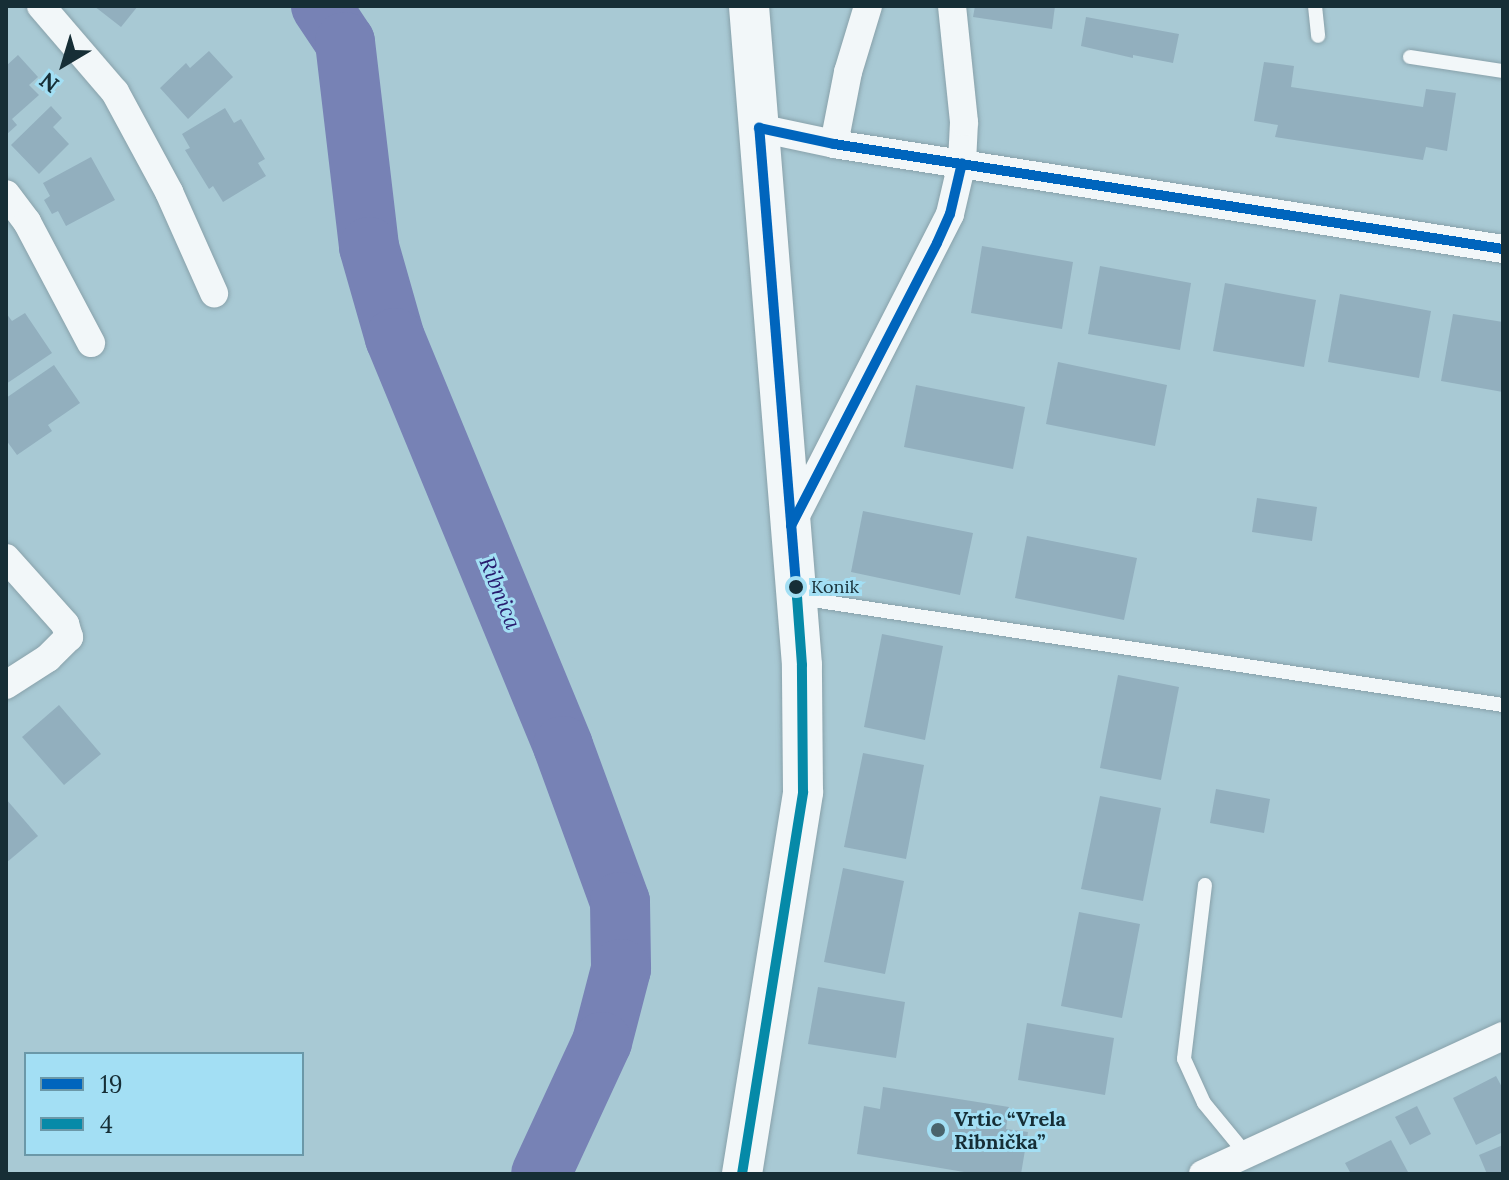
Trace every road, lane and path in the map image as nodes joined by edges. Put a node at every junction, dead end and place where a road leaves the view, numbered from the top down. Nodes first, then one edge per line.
1 (41, 6) edge
2 (749, 6) edge
3 (868, 6) edge
4 (952, 6) edge
5 (1315, 6) edge
6 (1318, 36) dead end
7 (1410, 57) dead end
8 (1503, 71) edge
9 (759, 128) junction
10 (834, 144) junction
11 (962, 163) junction
12 (6, 194) edge
13 (1503, 249) edge
14 (214, 293) dead end
15 (91, 343) dead end
16 (791, 526) junction
17 (6, 558) edge
18 (797, 597) junction
19 (6, 685) edge
20 (1503, 705) edge
21 (1205, 885) dead end
22 (1503, 1036) edge
23 (1246, 1154) junction
24 (742, 1174) edge
25 (1203, 1174) edge

1 - 14 street
2 - 9 main road
3 - 10 street
4 - 11 street
5 - 6 lane
7 - 8 lane
9 - 10 street
9 - 16 main road
10 - 11 street
11 - 13 street
11 - 16 street
12 - 15 street
16 - 18 main road
17 - 19 street
18 - 20 lane
18 - 24 main road
21 - 23 lane
22 - 23 street
23 - 25 street

